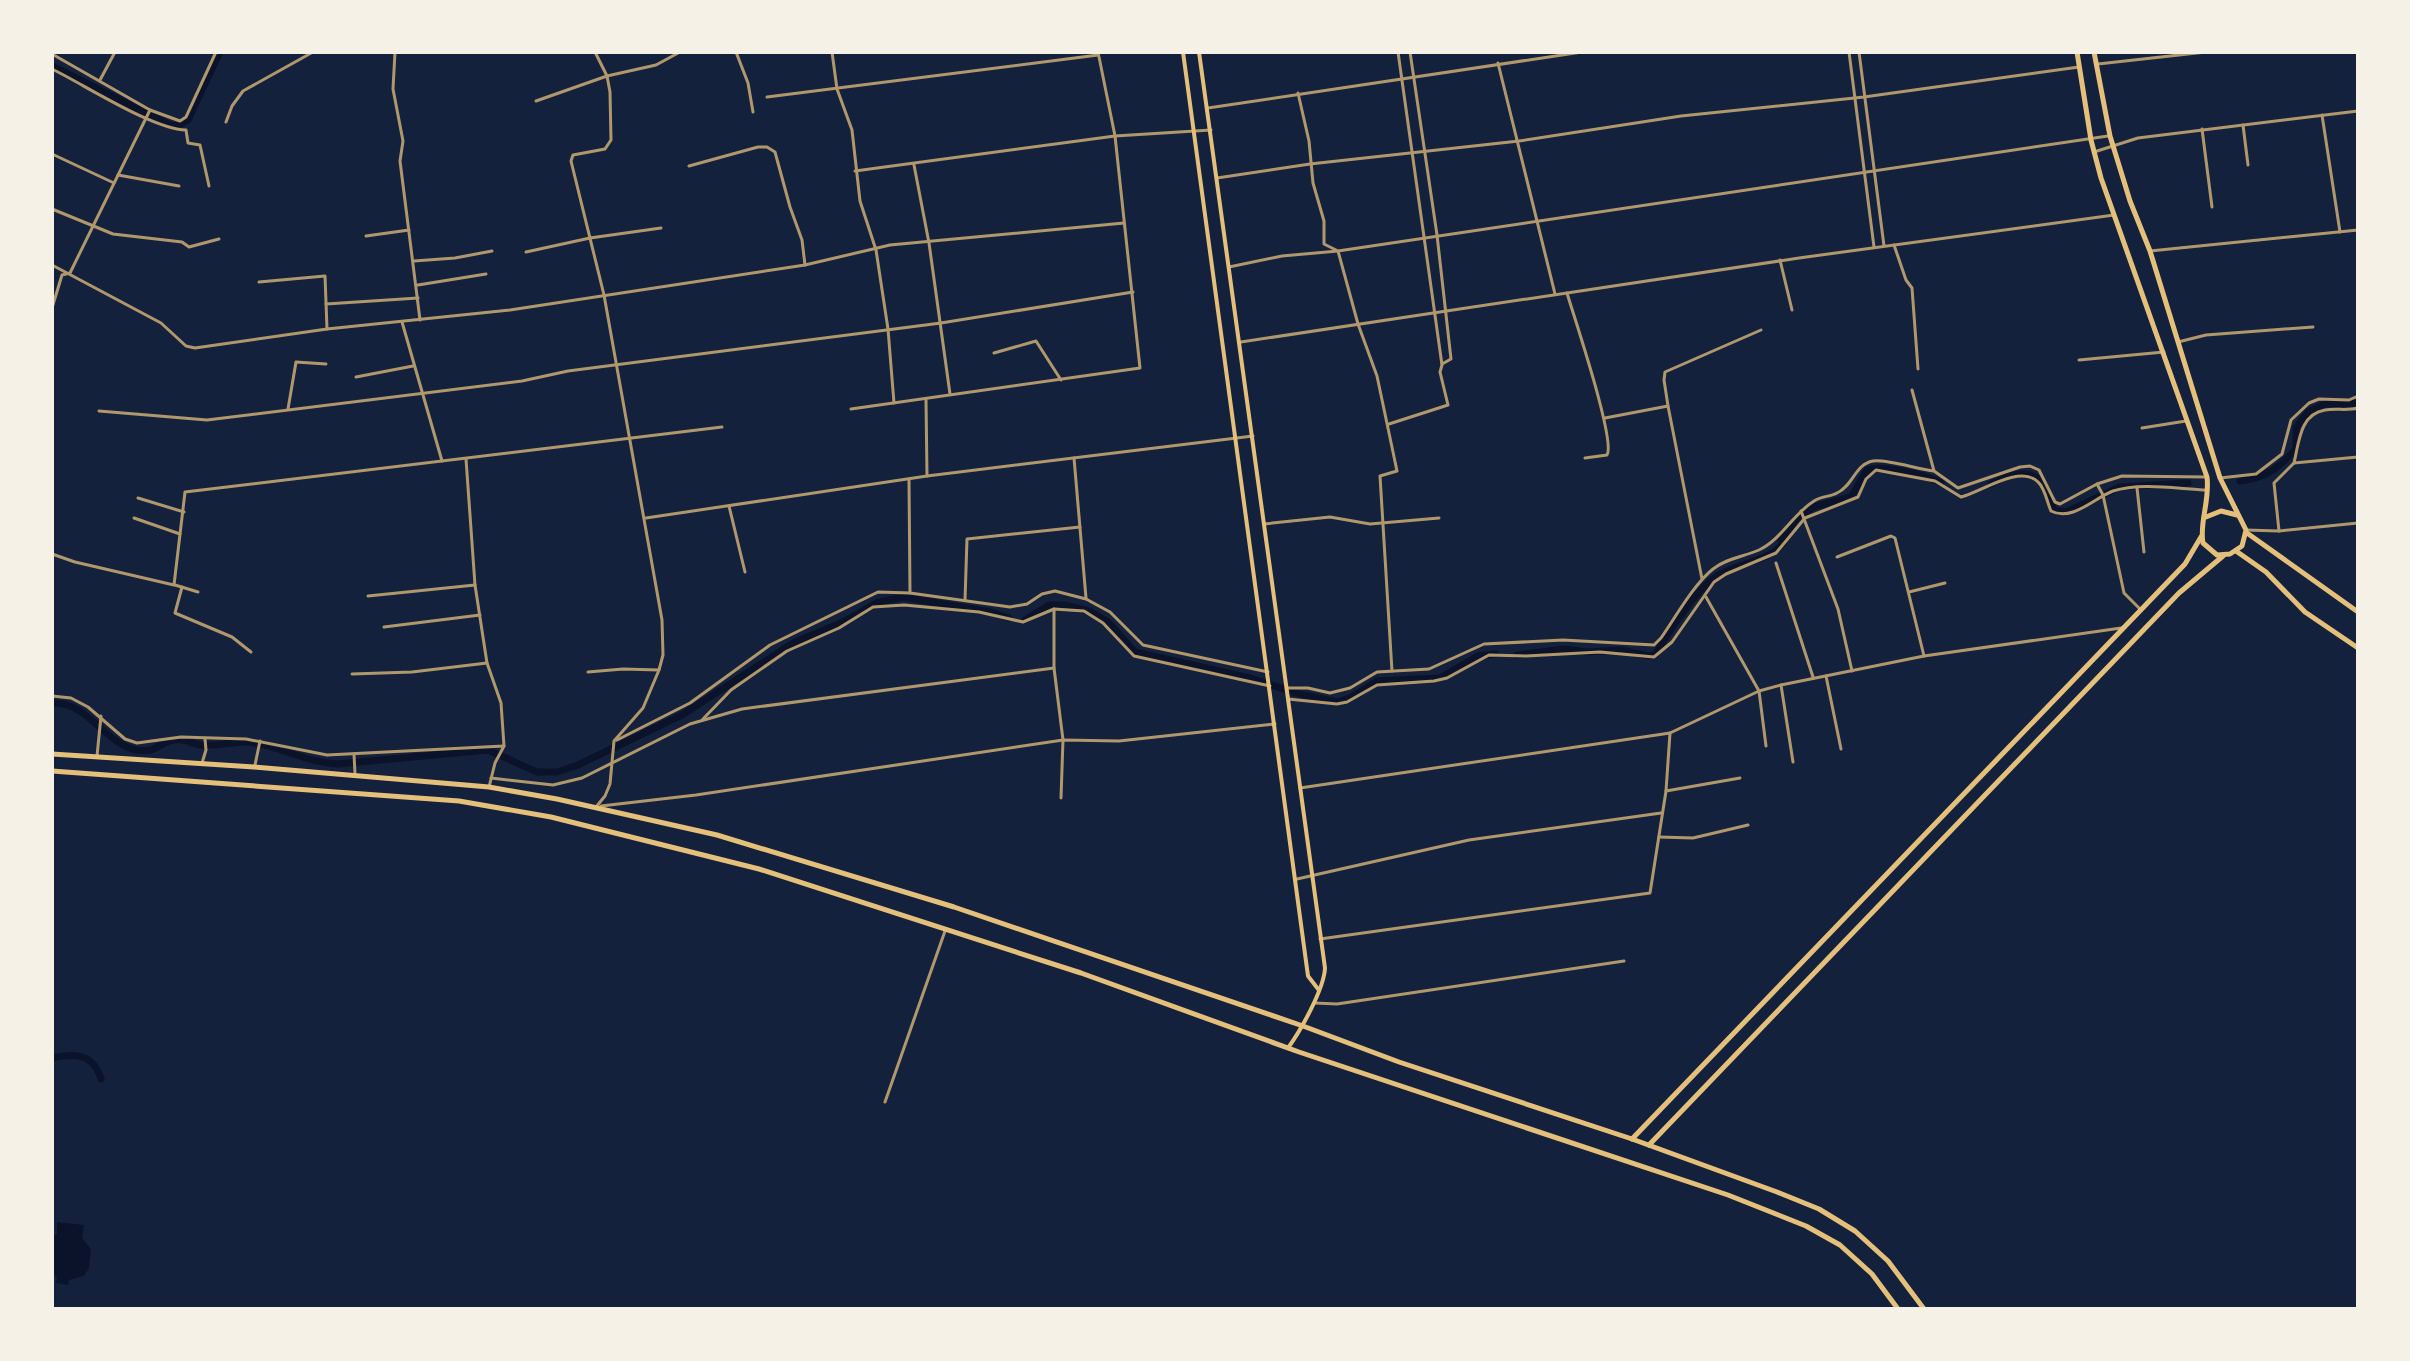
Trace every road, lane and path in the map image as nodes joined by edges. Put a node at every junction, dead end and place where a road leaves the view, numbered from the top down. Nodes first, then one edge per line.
1 (115, 52) edge
2 (216, 52) edge
3 (313, 52) edge
4 (395, 52) edge
5 (595, 52) edge
6 (680, 52) edge
7 (736, 52) edge
8 (832, 52) edge
9 (1064, 52) edge
10 (1183, 52) edge
11 (1199, 52) edge
12 (1398, 52) edge
13 (1410, 52) edge
14 (1582, 52) edge
15 (1849, 52) edge
16 (1859, 52) edge
17 (2077, 52) edge
18 (2094, 52) edge
19 (2206, 52) edge
20 (52, 53) edge
21 (1098, 54) edge
22 (1068, 58) junction
23 (1498, 63) junction
24 (2096, 64) junction
25 (2079, 67) junction
26 (52, 69) edge
27 (607, 76) junction
28 (1413, 76) junction
29 (1402, 77) junction
30 (100, 80) junction
31 (837, 89) junction
32 (1298, 93) junction
33 (1854, 96) junction
34 (767, 97) dead end
35 (1864, 97) junction
36 (536, 101) dead end
37 (1208, 108) junction
38 (149, 111) junction
39 (2358, 111) edge
40 (753, 112) dead end
41 (2322, 115) junction
42 (147, 119) junction
43 (226, 122) dead end
44 (2243, 124) junction
45 (2202, 129) junction
46 (1211, 130) junction
47 (1194, 132) junction
48 (1115, 136) junction
49 (2110, 136) junction
50 (2091, 140) junction
51 (1519, 141) junction
52 (2112, 144) junction
53 (1425, 152) junction
54 (2094, 152) junction
55 (52, 154) edge
56 (1413, 154) junction
57 (914, 164) junction
58 (1310, 164) junction
59 (2248, 165) dead end
60 (689, 166) dead end
61 (1873, 170) junction
62 (855, 171) junction
63 (1864, 171) junction
64 (118, 175) junction
65 (1217, 178) junction
66 (114, 183) junction
67 (179, 186) dead end
68 (209, 186) dead end
69 (2212, 207) dead end
70 (52, 209) edge
71 (2114, 215) junction
72 (1536, 220) junction
73 (1124, 223) junction
74 (92, 227) junction
75 (661, 228) dead end
76 (409, 230) junction
77 (2358, 230) edge
78 (2340, 232) junction
79 (1437, 235) junction
80 (366, 236) dead end
81 (1425, 236) junction
82 (590, 238) junction
83 (219, 239) dead end
84 (929, 243) junction
85 (1894, 245) junction
86 (1884, 246) junction
87 (1874, 247) junction
88 (876, 250) junction
89 (492, 251) dead end
90 (1338, 251) junction
91 (2150, 251) junction
92 (526, 252) dead end
93 (1780, 260) junction
94 (414, 261) junction
95 (52, 265) edge
96 (805, 265) junction
97 (1229, 267) junction
98 (70, 273) junction
99 (486, 274) dead end
100 (259, 282) dead end
101 (417, 285) junction
102 (1133, 292) junction
103 (1567, 293) junction
104 (1555, 294) junction
105 (604, 295) junction
106 (418, 298) junction
107 (326, 304) junction
108 (52, 308) edge
109 (1792, 310) dead end
110 (1446, 311) junction
111 (1435, 312) junction
112 (420, 320) junction
113 (402, 322) junction
114 (941, 323) junction
115 (1358, 324) junction
116 (2313, 327) dead end
117 (327, 329) junction
118 (888, 329) junction
119 (1761, 330) dead end
120 (1241, 342) junction
121 (2178, 342) junction
122 (2164, 352) junction
123 (994, 353) dead end
124 (2079, 360) dead end
125 (326, 364) dead end
126 (617, 365) junction
127 (1442, 365) junction
128 (413, 366) junction
129 (1918, 369) dead end
130 (356, 377) dead end
131 (1061, 380) junction
132 (1912, 390) dead end
133 (420, 393) junction
134 (950, 394) junction
135 (2358, 396) edge
136 (926, 398) junction
137 (894, 403) junction
138 (1668, 406) junction
139 (2358, 408) edge
140 (288, 409) junction
141 (851, 409) dead end
142 (99, 411) dead end
143 (1604, 418) junction
144 (2188, 421) junction
145 (1389, 424) junction
146 (722, 427) dead end
147 (2142, 428) dead end
148 (1253, 436) junction
149 (1236, 438) junction
150 (631, 439) junction
151 (2358, 457) edge
152 (1074, 458) junction
153 (1585, 458) dead end
154 (466, 459) junction
155 (442, 461) junction
156 (2294, 463) junction
157 (1934, 471) junction
158 (927, 476) junction
159 (1993, 476) junction
160 (2207, 477) junction
161 (2220, 478) junction
162 (909, 479) junction
163 (1996, 483) junction
164 (2097, 484) junction
165 (2137, 488) junction
166 (2209, 491) junction
167 (2103, 495) junction
168 (138, 498) dead end
169 (729, 506) junction
170 (1801, 511) junction
171 (184, 512) junction
172 (2206, 517) junction
173 (134, 518) dead end
174 (645, 518) junction
175 (1439, 518) dead end
176 (1805, 518) junction
177 (2241, 518) junction
178 (1384, 523) junction
179 (2358, 523) edge
180 (1264, 524) junction
181 (1080, 527) junction
182 (2246, 531) junction
183 (2279, 531) junction
184 (180, 534) junction
185 (2202, 536) junction
186 (2236, 551) junction
187 (2144, 552) dead end
188 (52, 554) edge
189 (2224, 556) junction
190 (1837, 557) dead end
191 (1776, 563) dead end
192 (745, 572) dead end
193 (1702, 579) junction
194 (1945, 583) dead end
195 (174, 585) junction
196 (475, 585) junction
197 (182, 587) junction
198 (198, 592) dead end
199 (1909, 592) junction
200 (910, 593) junction
201 (368, 596) dead end
202 (1706, 597) junction
203 (1086, 599) junction
204 (965, 600) junction
205 (1054, 609) junction
206 (2141, 610) junction
207 (2358, 612) edge
208 (480, 615) junction
209 (384, 627) dead end
210 (2124, 628) junction
211 (2358, 648) edge
212 (251, 652) dead end
213 (1924, 656) junction
214 (487, 663) junction
215 (1054, 668) junction
216 (659, 670) junction
217 (1852, 671) junction
218 (588, 672) dead end
219 (1268, 672) junction
220 (1392, 672) junction
221 (352, 674) dead end
222 (1826, 676) junction
223 (1813, 678) junction
224 (1781, 685) junction
225 (1270, 686) junction
226 (1287, 688) junction
227 (1759, 691) junction
228 (52, 696) edge
229 (1288, 699) junction
230 (101, 716) junction
231 (703, 719) junction
232 (1275, 724) junction
233 (1670, 733) junction
234 (1063, 740) junction
235 (205, 741) junction
236 (614, 741) junction
237 (260, 742) junction
238 (504, 746) junction
239 (1766, 746) dead end
240 (1841, 749) dead end
241 (52, 754) edge
242 (97, 757) junction
243 (354, 757) junction
244 (613, 762) junction
245 (1793, 762) dead end
246 (201, 764) junction
247 (254, 767) junction
248 (52, 771) edge
249 (355, 772) junction
250 (491, 778) junction
251 (1740, 778) dead end
252 (489, 787) junction
253 (1300, 788) junction
254 (1666, 791) junction
255 (1061, 798) dead end
256 (596, 807) junction
257 (1661, 813) junction
258 (1748, 825) dead end
259 (1659, 837) junction
260 (1313, 877) junction
261 (1297, 879) junction
262 (946, 927) junction
263 (1320, 939) junction
264 (1624, 961) dead end
265 (1318, 989) junction
266 (1313, 1003) junction
267 (1303, 1026) junction
268 (1288, 1048) junction
269 (885, 1102) dead end
270 (1632, 1139) junction
271 (1649, 1145) junction
272 (1898, 1309) edge
273 (1924, 1309) edge

1 - 30 street
2 - 38 street
3 - 43 street
4 - 76 street
5 - 27 street
6 - 27 street
7 - 40 street
8 - 31 street
9 - 22 street
10 - 47 main road
11 - 37 main road
12 - 29 street
13 - 28 street
14 - 23 street
15 - 33 street
16 - 35 street
17 - 25 highway
18 - 24 highway
19 - 24 street
20 - 30 street
21 - 22 street
21 - 48 street
22 - 31 street
23 - 28 street
23 - 51 street
24 - 49 highway
25 - 35 street
25 - 50 highway
26 - 42 street
27 - 36 street
27 - 82 street
28 - 29 street
28 - 53 street
29 - 32 street
29 - 56 street
30 - 38 street
31 - 34 street
31 - 62 street
32 - 37 street
32 - 58 street
33 - 35 street
33 - 51 street
33 - 63 street
35 - 61 street
37 - 46 main road
38 - 42 street
39 - 41 street
41 - 44 street
41 - 78 street
42 - 64 street
42 - 68 street
44 - 45 street
44 - 59 street
45 - 52 street
45 - 69 street
46 - 47 street
46 - 65 main road
47 - 48 street
47 - 149 main road
48 - 57 street
48 - 73 street
49 - 50 street
49 - 52 highway
50 - 54 highway
50 - 61 street
51 - 53 street
51 - 72 street
52 - 54 street
52 - 91 highway
53 - 56 street
53 - 79 street
54 - 71 highway
55 - 66 street
56 - 58 street
56 - 81 street
57 - 62 street
57 - 84 street
58 - 65 street
58 - 90 street
60 - 96 street
61 - 63 street
61 - 86 street
62 - 88 street
63 - 72 street
63 - 87 street
64 - 66 street
64 - 67 street
65 - 97 main road
66 - 74 street
70 - 74 street
71 - 85 street
71 - 122 highway
72 - 79 street
72 - 104 street
73 - 84 street
73 - 102 street
74 - 83 street
74 - 98 street
75 - 82 street
76 - 80 street
76 - 94 street
77 - 78 street
78 - 91 street
79 - 81 street
79 - 110 street
81 - 90 street
81 - 111 street
82 - 92 street
82 - 105 street
84 - 88 street
84 - 114 street
85 - 86 street
85 - 129 street
86 - 87 street
87 - 93 street
88 - 96 street
88 - 118 street
89 - 94 street
90 - 97 street
90 - 115 street
91 - 121 highway
93 - 103 street
93 - 109 street
94 - 101 street
95 - 98 street
96 - 105 street
97 - 120 main road
98 - 108 street
98 - 117 street
99 - 101 street
100 - 107 street
101 - 106 street
102 - 114 street
102 - 131 street
103 - 104 street
103 - 143 street
104 - 110 street
105 - 112 street
105 - 126 street
106 - 107 street
106 - 112 street
107 - 117 street
110 - 111 street
110 - 127 street
111 - 115 street
111 - 127 street
112 - 113 street
113 - 117 street
113 - 128 street
114 - 118 street
114 - 134 street
115 - 120 street
115 - 145 street
116 - 121 street
118 - 126 street
118 - 137 street
119 - 138 street
120 - 148 main road
121 - 161 highway
122 - 124 street
122 - 144 highway
123 - 131 street
125 - 140 street
126 - 133 street
126 - 150 street
127 - 145 street
128 - 130 street
128 - 133 street
131 - 134 street
132 - 157 street
133 - 140 street
133 - 155 street
134 - 136 street
135 - 161 street
136 - 137 street
136 - 158 street
137 - 141 street
138 - 143 street
138 - 193 street
139 - 156 street
140 - 142 street
143 - 153 street
144 - 147 street
144 - 160 highway
145 - 178 street
146 - 150 street
148 - 149 street
148 - 180 main road
149 - 152 street
149 - 219 main road
150 - 154 street
150 - 174 street
151 - 156 street
152 - 158 street
152 - 181 street
154 - 155 street
154 - 196 street
155 - 171 street
156 - 183 street
157 - 159 street
157 - 170 street
158 - 162 street
159 - 163 street
159 - 164 street
160 - 164 street
160 - 166 highway
161 - 177 highway
162 - 169 street
162 - 200 street
163 - 167 street
163 - 176 street
164 - 167 street
165 - 166 street
165 - 167 street
165 - 187 street
166 - 172 highway
167 - 206 street
168 - 171 street
169 - 174 street
169 - 192 street
170 - 176 street
170 - 193 street
171 - 184 street
172 - 177 highway
172 - 185 highway
173 - 184 street
174 - 216 street
175 - 178 street
176 - 202 street
176 - 217 street
177 - 182 highway
178 - 180 street
178 - 220 street
179 - 183 street
180 - 226 main road
181 - 203 street
181 - 204 street
182 - 183 street
182 - 186 highway
182 - 207 highway
184 - 195 street
185 - 189 highway
185 - 206 highway
186 - 189 highway
186 - 211 highway
188 - 195 street
189 - 271 highway
190 - 199 street
191 - 223 street
193 - 220 street
194 - 199 street
195 - 197 street
196 - 201 street
196 - 208 street
197 - 198 street
197 - 212 street
199 - 213 street
200 - 204 street
200 - 236 street
202 - 227 street
202 - 229 street
203 - 204 street
203 - 219 street
205 - 215 street
205 - 225 street
205 - 231 street
206 - 210 highway
208 - 209 street
208 - 214 street
210 - 213 street
210 - 270 highway
213 - 217 street
214 - 221 street
214 - 238 street
215 - 231 street
215 - 234 street
216 - 218 street
216 - 236 street
217 - 222 street
219 - 225 main road
220 - 226 street
222 - 223 street
222 - 240 street
223 - 224 street
224 - 227 street
224 - 245 street
225 - 232 main road
226 - 229 main road
227 - 233 street
227 - 239 street
228 - 230 street
229 - 253 main road
230 - 235 street
230 - 242 street
231 - 244 street
232 - 234 street
232 - 261 main road
233 - 253 street
233 - 254 street
234 - 255 street
234 - 256 street
235 - 237 street
235 - 246 street
236 - 244 street
237 - 243 street
237 - 247 street
238 - 243 street
238 - 250 street
241 - 242 highway
242 - 246 highway
243 - 249 street
244 - 250 street
244 - 256 street
246 - 247 highway
247 - 249 highway
248 - 262 highway
249 - 252 highway
250 - 252 street
251 - 254 street
252 - 256 highway
253 - 260 main road
254 - 257 street
256 - 267 highway
257 - 259 street
257 - 260 street
258 - 259 street
259 - 263 street
260 - 261 street
260 - 263 main road
261 - 265 main road
262 - 268 highway
262 - 269 street
263 - 265 main road
264 - 266 street
265 - 266 main road
266 - 267 main road
267 - 268 main road
267 - 270 highway
268 - 272 highway
270 - 271 highway
271 - 273 highway

